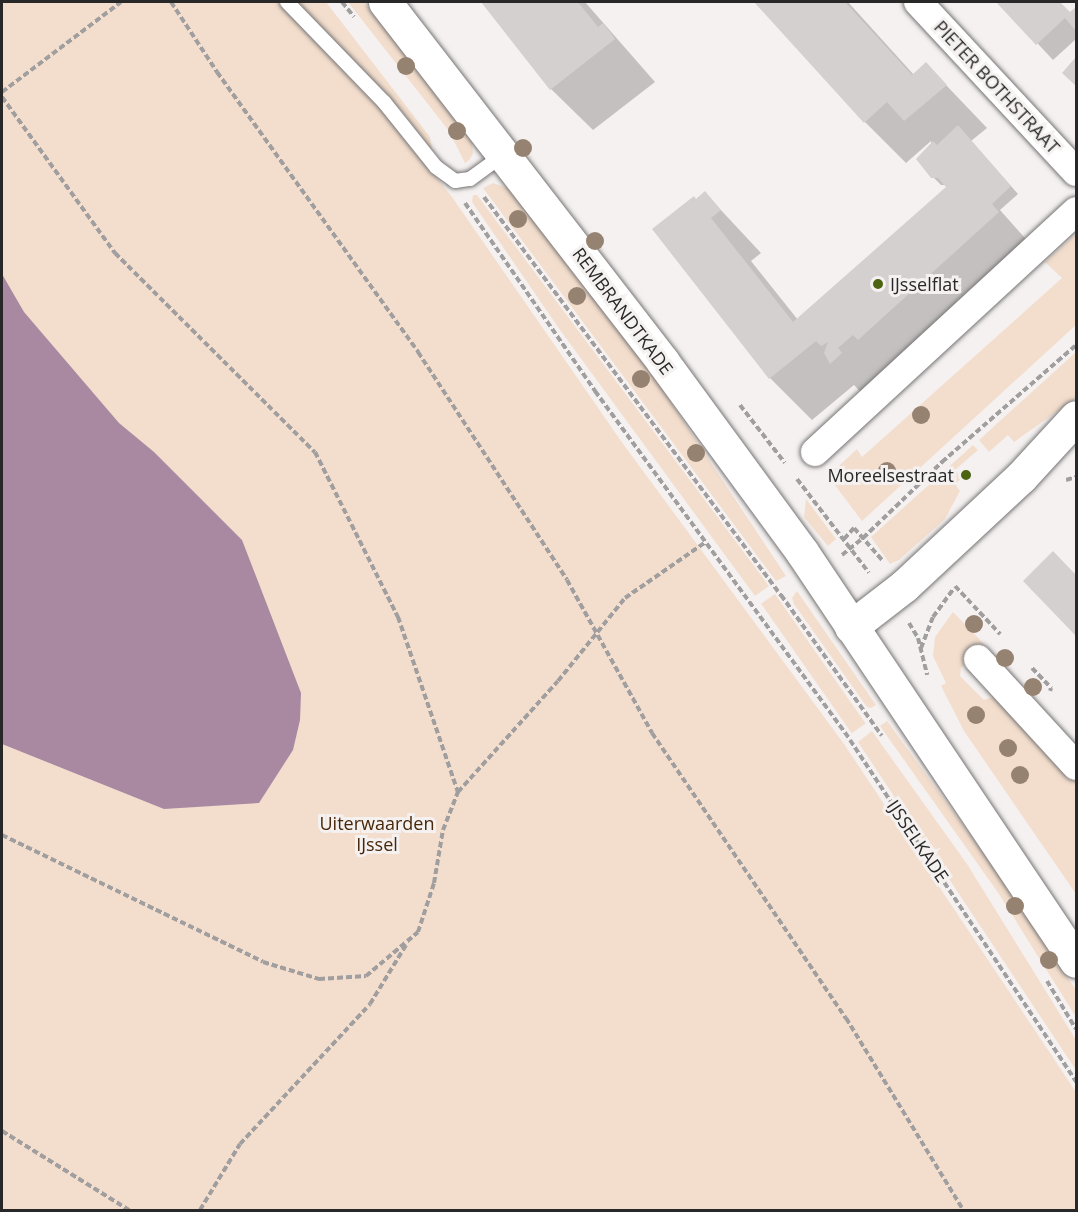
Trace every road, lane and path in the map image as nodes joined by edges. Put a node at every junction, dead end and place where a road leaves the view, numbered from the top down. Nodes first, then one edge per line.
1 (121, 2) edge
2 (171, 2) edge
3 (287, 2) edge
4 (385, 2) edge
5 (918, 2) edge
6 (2, 94) edge
7 (503, 155) junction
8 (1077, 172) edge
9 (470, 179) junction
10 (455, 181) junction
11 (1077, 211) edge
12 (1077, 345) edge
13 (1077, 417) edge
14 (815, 452) dead end
15 (706, 542) junction
16 (816, 572) junction
17 (781, 595) junction
18 (851, 627) junction
19 (597, 633) junction
20 (978, 659) dead end
21 (868, 718) dead end
22 (1077, 766) edge
23 (458, 792) junction
24 (2, 835) edge
25 (409, 940) junction
26 (1077, 961) edge
27 (1077, 1082) edge
28 (2, 1131) edge
29 (129, 1210) edge
30 (200, 1210) edge
31 (963, 1210) edge

1 - 6 path
2 - 19 path
3 - 10 lane
4 - 7 street, REMBRANDTKADE
5 - 8 street, PIETER BOTHSTRAAT
6 - 23 path
7 - 9 lane
7 - 16 street, REMBRANDTKADE
9 - 10 lane
9 - 17 path
10 - 15 path
11 - 14 street
12 - 16 path
13 - 18 street
15 - 19 path
15 - 27 path, IJSSELKADE
16 - 17 path
16 - 18 street, REMBRANDTKADE
17 - 21 path
18 - 26 street
19 - 23 path
19 - 31 path
20 - 22 street
23 - 25 path
24 - 25 path
25 - 30 path
28 - 29 path

